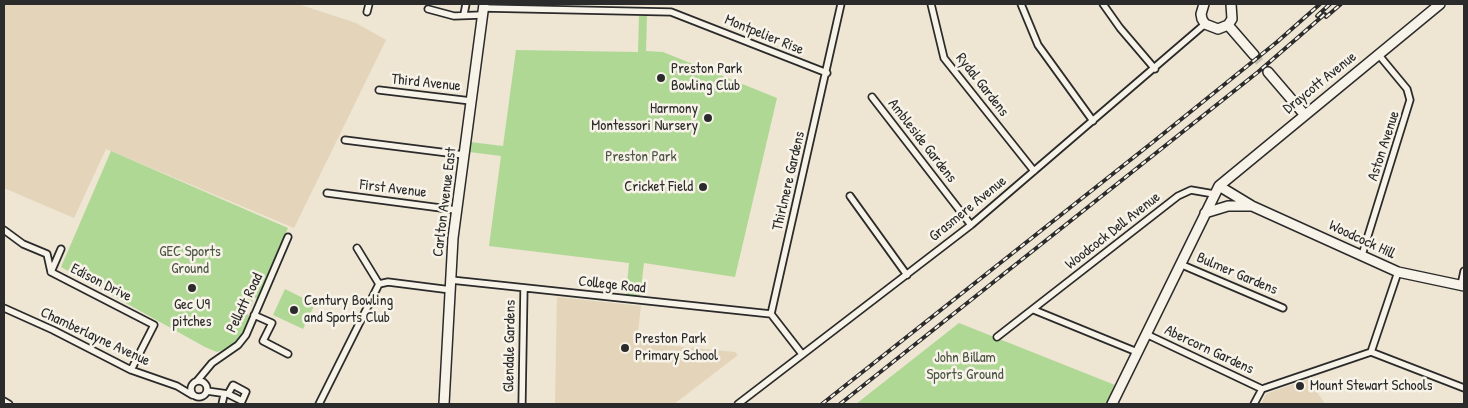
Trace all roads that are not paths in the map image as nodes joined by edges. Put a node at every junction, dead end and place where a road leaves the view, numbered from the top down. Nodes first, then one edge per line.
1 (369, 4) edge
2 (466, 4) edge
3 (841, 4) edge
4 (931, 4) edge
5 (1021, 4) edge
6 (1103, 4) edge
7 (1204, 4) edge
8 (1231, 4) edge
9 (1440, 4) edge
10 (428, 9) dead end
11 (483, 9) edge
12 (367, 12) dead end
13 (464, 14) junction
14 (1205, 24) junction
15 (1228, 25) junction
16 (1378, 54) junction
17 (1254, 55) tunnel mouth
18 (1155, 69) junction
19 (1268, 72) tunnel mouth
20 (827, 73) junction
21 (379, 90) dead end
22 (872, 97) dead end
23 (471, 101) junction
24 (1304, 114) junction
25 (1093, 121) junction
26 (345, 140) dead end
27 (464, 155) junction
28 (1034, 171) junction
29 (1217, 190) junction
30 (326, 193) dead end
31 (850, 196) dead end
32 (1252, 206) junction
33 (456, 210) junction
34 (1205, 213) junction
35 (971, 225) junction
36 (4, 230) edge
37 (288, 236) dead end
38 (357, 248) dead end
39 (61, 250) dead end
40 (1362, 255) junction
41 (1180, 264) junction
42 (1464, 271) edge
43 (51, 272) junction
44 (1398, 272) junction
45 (907, 275) junction
46 (451, 280) junction
47 (379, 284) junction
48 (1463, 286) edge
49 (524, 288) junction
50 (450, 290) junction
51 (4, 308) edge
52 (1284, 308) dead end
53 (1034, 310) junction
54 (771, 314) junction
55 (254, 315) junction
56 (1146, 334) junction
57 (997, 338) dead end
58 (1137, 352) junction
59 (1371, 352) junction
60 (288, 354) dead end
61 (802, 354) junction
62 (208, 368) junction
63 (131, 370) junction
64 (195, 382) junction
65 (206, 384) junction
66 (177, 386) junction
67 (1464, 388) edge
68 (1262, 389) junction
69 (206, 394) junction
70 (194, 396) junction
71 (4, 401) edge
72 (1115, 403) edge
73 (9, 404) edge
74 (198, 404) edge
75 (202, 404) edge
76 (222, 404) edge
77 (319, 404) edge
78 (444, 404) edge
79 (522, 404) edge
80 (738, 404) edge
81 (1254, 404) edge

1 - 12 street
2 - 13 street
3 - 20 street, Thirlmere Gardens
4 - 28 street, Rydal Gardens
5 - 25 street
6 - 18 street
7 - 14 street
8 - 15 street
9 - 16 street, Draycott Avenue
10 - 13 street, Montpelier Rise
11 - 13 street, Montpelier Rise
11 - 20 street, Montpelier Rise
11 - 23 street, Carlton Avenue East
14 - 15 street
14 - 18 street, Grasmere Avenue
15 - 17 street
16 - 24 street, Draycott Avenue
16 - 40 street, Aston Avenue
18 - 25 street, Grasmere Avenue
19 - 24 street
20 - 54 street, Thirlmere Gardens
21 - 23 street, Third Avenue
22 - 35 street, Ambleside Gardens
23 - 27 street, Carlton Avenue East
24 - 29 street, Draycott Avenue
25 - 28 street, Grasmere Avenue
26 - 27 street
27 - 33 street, Carlton Avenue East
28 - 35 street, Grasmere Avenue
29 - 32 street, Woodcock Hill
29 - 34 street
29 - 53 street, Woodcock Dell Avenue
30 - 33 street, First Avenue
31 - 45 street
32 - 34 street, Woodcock Hill
32 - 40 street, Woodcock Hill
33 - 46 street, Carlton Avenue East
34 - 41 street
35 - 45 street, Grasmere Avenue
36 - 43 street, Edison Drive
37 - 55 street, Pellatt Road
38 - 47 street
39 - 43 street
40 - 44 street, Woodcock Hill
41 - 52 street, Bulmer Gardens
41 - 56 street
42 - 48 street
43 - 63 street, Edison Drive
44 - 48 street, Woodcock Hill
44 - 59 street
45 - 61 street, Grasmere Avenue
46 - 49 street, College Road
46 - 50 street, Carlton Avenue East
47 - 50 street
47 - 77 street
49 - 54 street, College Road
49 - 79 street, Glendale Gardens
50 - 78 street, Carlton Avenue East
51 - 63 street, Chamberlayne Avenue
53 - 57 street, Woodcock Dell Avenue
53 - 58 street
54 - 61 street
55 - 60 street
55 - 62 street, Pellatt Road
56 - 58 street
56 - 68 street, Abercorn Gardens
58 - 72 street
59 - 67 street
59 - 68 street
61 - 80 street, Grasmere Avenue
62 - 64 street, Pellatt Road
62 - 65 street
63 - 66 street, Chamberlayne Avenue
64 - 65 street
64 - 66 street, Chamberlayne Avenue
64 - 70 street
65 - 69 street
66 - 70 street, Chamberlayne Avenue
68 - 81 street
69 - 70 street
69 - 75 street
69 - 76 street
70 - 74 street
71 - 73 street

